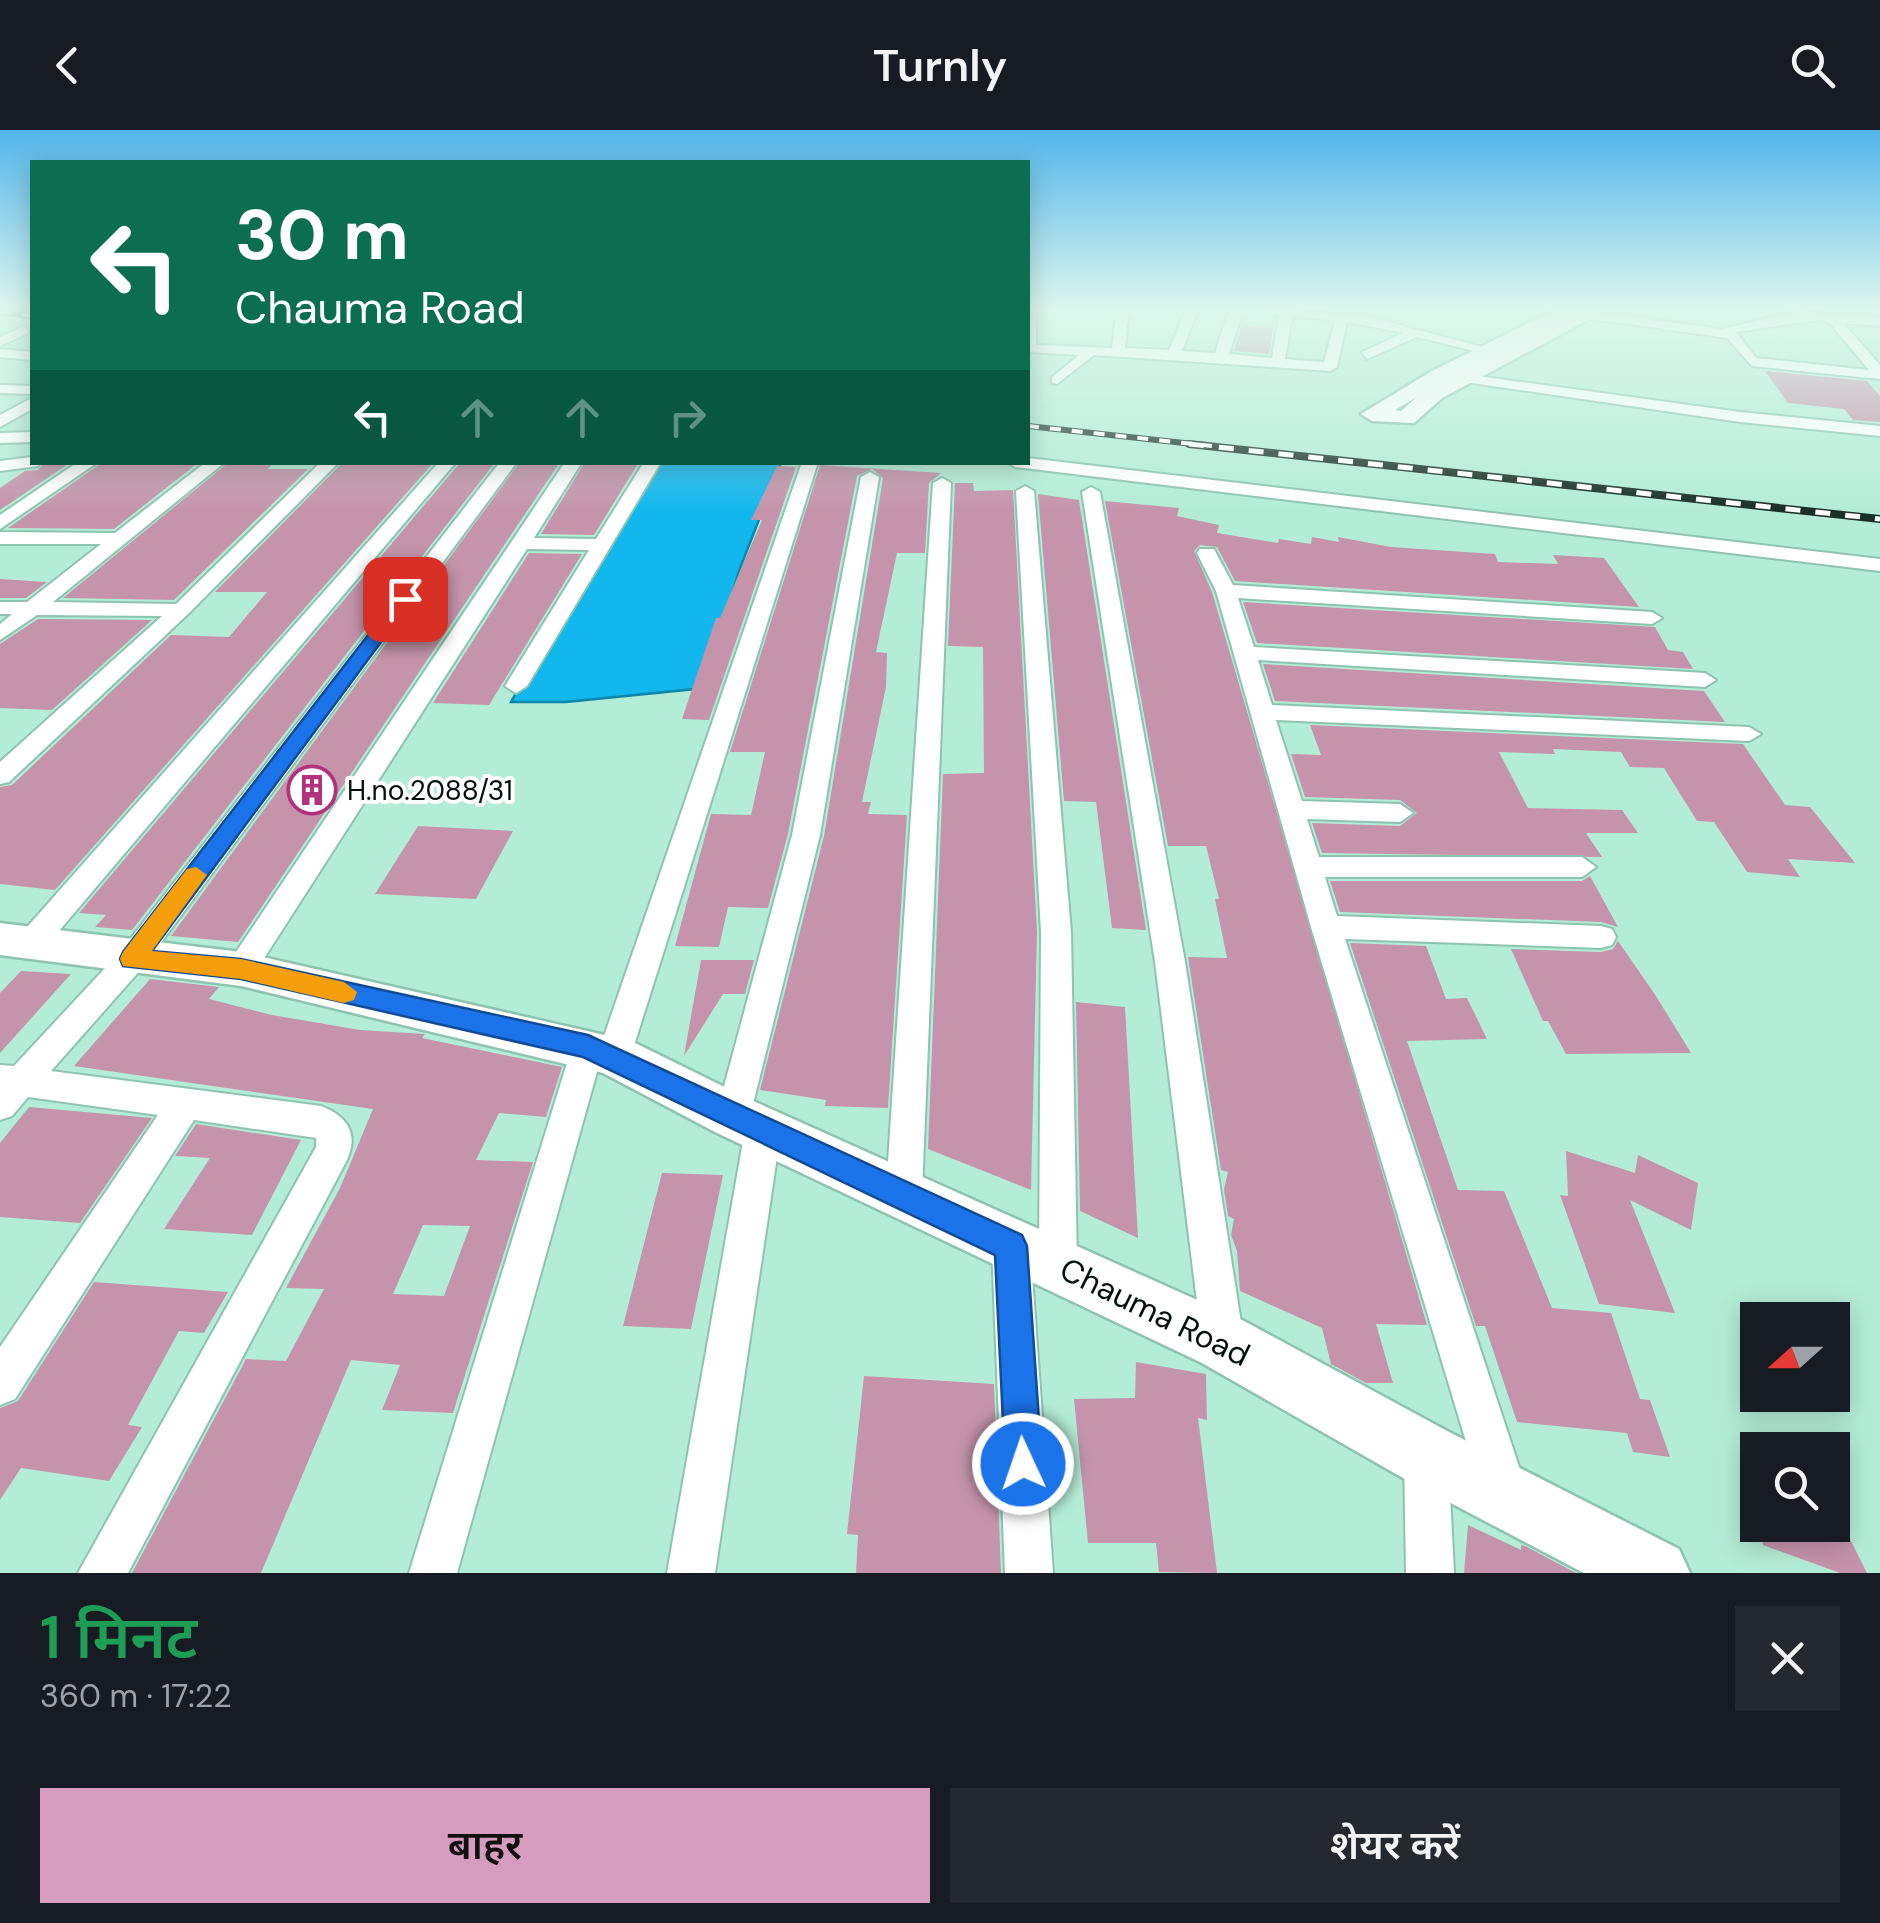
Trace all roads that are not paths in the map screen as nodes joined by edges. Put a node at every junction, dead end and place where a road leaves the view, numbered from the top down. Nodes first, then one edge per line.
1 (1064, 374) edge
2 (1443, 374) edge
3 (1471, 374) edge
4 (1464, 378) junction
5 (1057, 380) dead end
6 (0, 389) edge
7 (30, 390) edge
8 (30, 404) edge
9 (0, 422) edge
10 (1880, 431) edge
11 (30, 437) edge
12 (0, 441) edge
13 (30, 462) edge
14 (1030, 464) edge
15 (86, 465) edge
16 (213, 465) edge
17 (328, 465) edge
18 (445, 465) edge
19 (507, 465) edge
20 (572, 465) edge
21 (651, 465) edge
22 (809, 465) dead end
23 (0, 466) edge
24 (870, 477) dead end
25 (942, 482) dead end
26 (1025, 491) dead end
27 (46, 492) junction
28 (1091, 492) dead end
29 (0, 497) edge
30 (0, 524) edge
31 (0, 538) edge
32 (118, 540) junction
33 (518, 542) junction
34 (602, 545) junction
35 (1207, 553) dead end
36 (1880, 565) edge
37 (1226, 591) junction
38 (0, 608) edge
39 (36, 608) junction
40 (181, 610) junction
41 (1652, 618) dead end
42 (0, 634) edge
43 (1244, 652) junction
44 (1705, 680) dead end
45 (516, 686) dead end
46 (1262, 712) junction
47 (1748, 734) dead end
48 (0, 776) edge
49 (1294, 810) junction
50 (1400, 813) dead end
51 (1309, 867) junction
52 (1582, 867) dead end
53 (1326, 926) junction
54 (1600, 937) dead end
55 (16, 941) edge
56 (132, 959) junction
57 (241, 969) junction
58 (601, 1051) junction
59 (6, 1089) edge
60 (184, 1106) junction
61 (748, 1123) junction
62 (904, 1192) junction
63 (1034, 1254) junction
64 (1223, 1342) junction
65 (0, 1384) edge
66 (1426, 1455) junction
67 (1505, 1495) junction
68 (102, 1573) edge
69 (433, 1573) edge
70 (692, 1573) edge
71 (1030, 1573) edge
72 (1430, 1573) edge
73 (1655, 1573) edge

1 - 5 street
2 - 4 main road
3 - 4 main road
4 - 10 street
6 - 7 street
8 - 9 street
11 - 12 street
13 - 23 street
14 - 36 street
15 - 27 street
16 - 32 street
17 - 40 street
18 - 55 street
19 - 56 street
20 - 33 street
21 - 34 street
22 - 58 street
24 - 61 street
25 - 62 street
26 - 63 street
27 - 29 street
27 - 30 street
28 - 64 street
31 - 32 street
32 - 39 street
33 - 34 street
33 - 57 street
34 - 45 street
35 - 37 street
37 - 41 street
37 - 43 street
38 - 39 street
39 - 40 street
39 - 42 street
40 - 48 street
43 - 44 street
43 - 46 street
46 - 47 street
46 - 49 street
49 - 50 street
49 - 51 street
51 - 52 street
51 - 53 street
53 - 54 street
53 - 67 street
55 - 56 main road, Chauma Road
56 - 57 main road, Chauma Road
56 - 59 street
57 - 58 main road, Chauma Road
58 - 61 main road, Chauma Road
58 - 69 street
59 - 60 street
60 - 65 street
60 - 68 street
61 - 62 main road, Chauma Road
61 - 70 street
62 - 63 main road, Chauma Road
63 - 64 main road, Chauma Road
63 - 71 street
64 - 66 main road, Chauma Road
66 - 67 main road, Chauma Road
66 - 72 street
67 - 73 main road, Chauma Road

